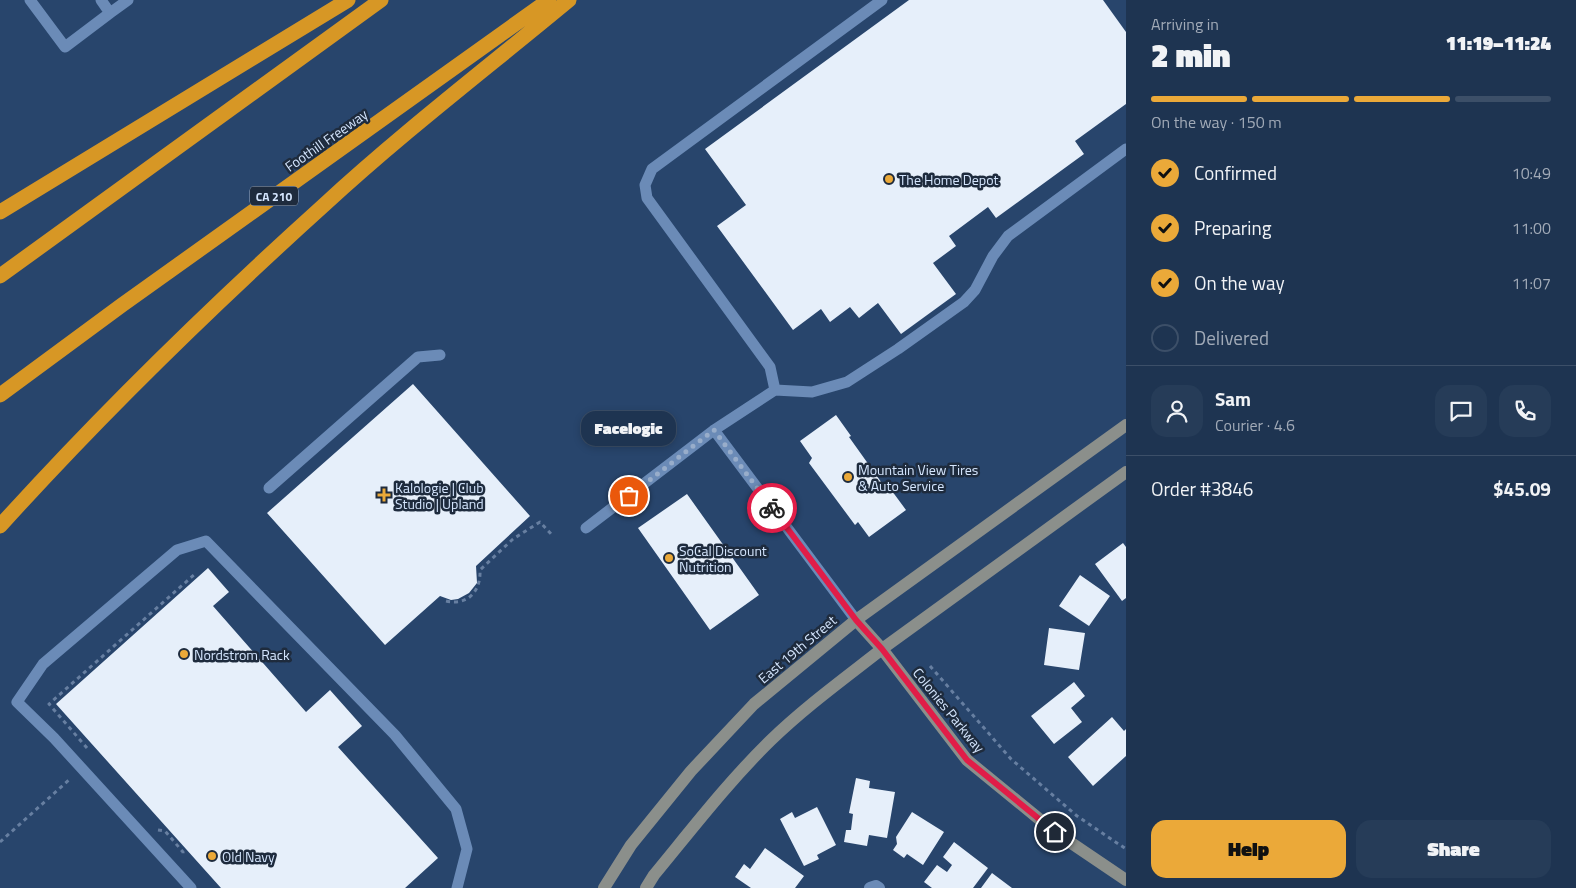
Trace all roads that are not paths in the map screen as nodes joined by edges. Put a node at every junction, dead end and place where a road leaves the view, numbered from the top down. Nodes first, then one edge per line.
1 (30, 0) edge
2 (101, 0) edge
3 (128, 0) edge
4 (348, 0) edge
5 (381, 0) edge
6 (550, 0) edge
7 (569, 0) edge
8 (882, 0) edge
9 (110, 13) junction
10 (1126, 149) edge
11 (0, 212) edge
12 (0, 276) edge
13 (440, 355) dead end
14 (775, 390) junction
15 (0, 395) edge
16 (1126, 425) edge
17 (714, 430) junction
18 (1126, 472) edge
19 (269, 488) dead end
20 (0, 526) edge
21 (586, 528) dead end
22 (856, 620) junction
23 (882, 649) junction
24 (1126, 880) edge
25 (191, 888) edge
26 (456, 888) edge
27 (604, 888) edge
28 (646, 888) edge
29 (870, 888) edge
30 (879, 888) edge

1 - 9 lane
2 - 9 lane
3 - 9 lane
4 - 11 highway
5 - 12 highway
6 - 15 highway, Foothill Freeway / CA 210
7 - 20 highway
8 - 14 lane
10 - 14 lane
13 - 19 lane
14 - 17 lane
16 - 22 main road, East 19th Street
17 - 21 lane
17 - 22 lane
18 - 23 main road
22 - 23 main road, Colonies Parkway
22 - 27 main road, East 19th Street
23 - 24 main road, Colonies Parkway
23 - 28 main road
25 - 26 lane
29 - 30 street

